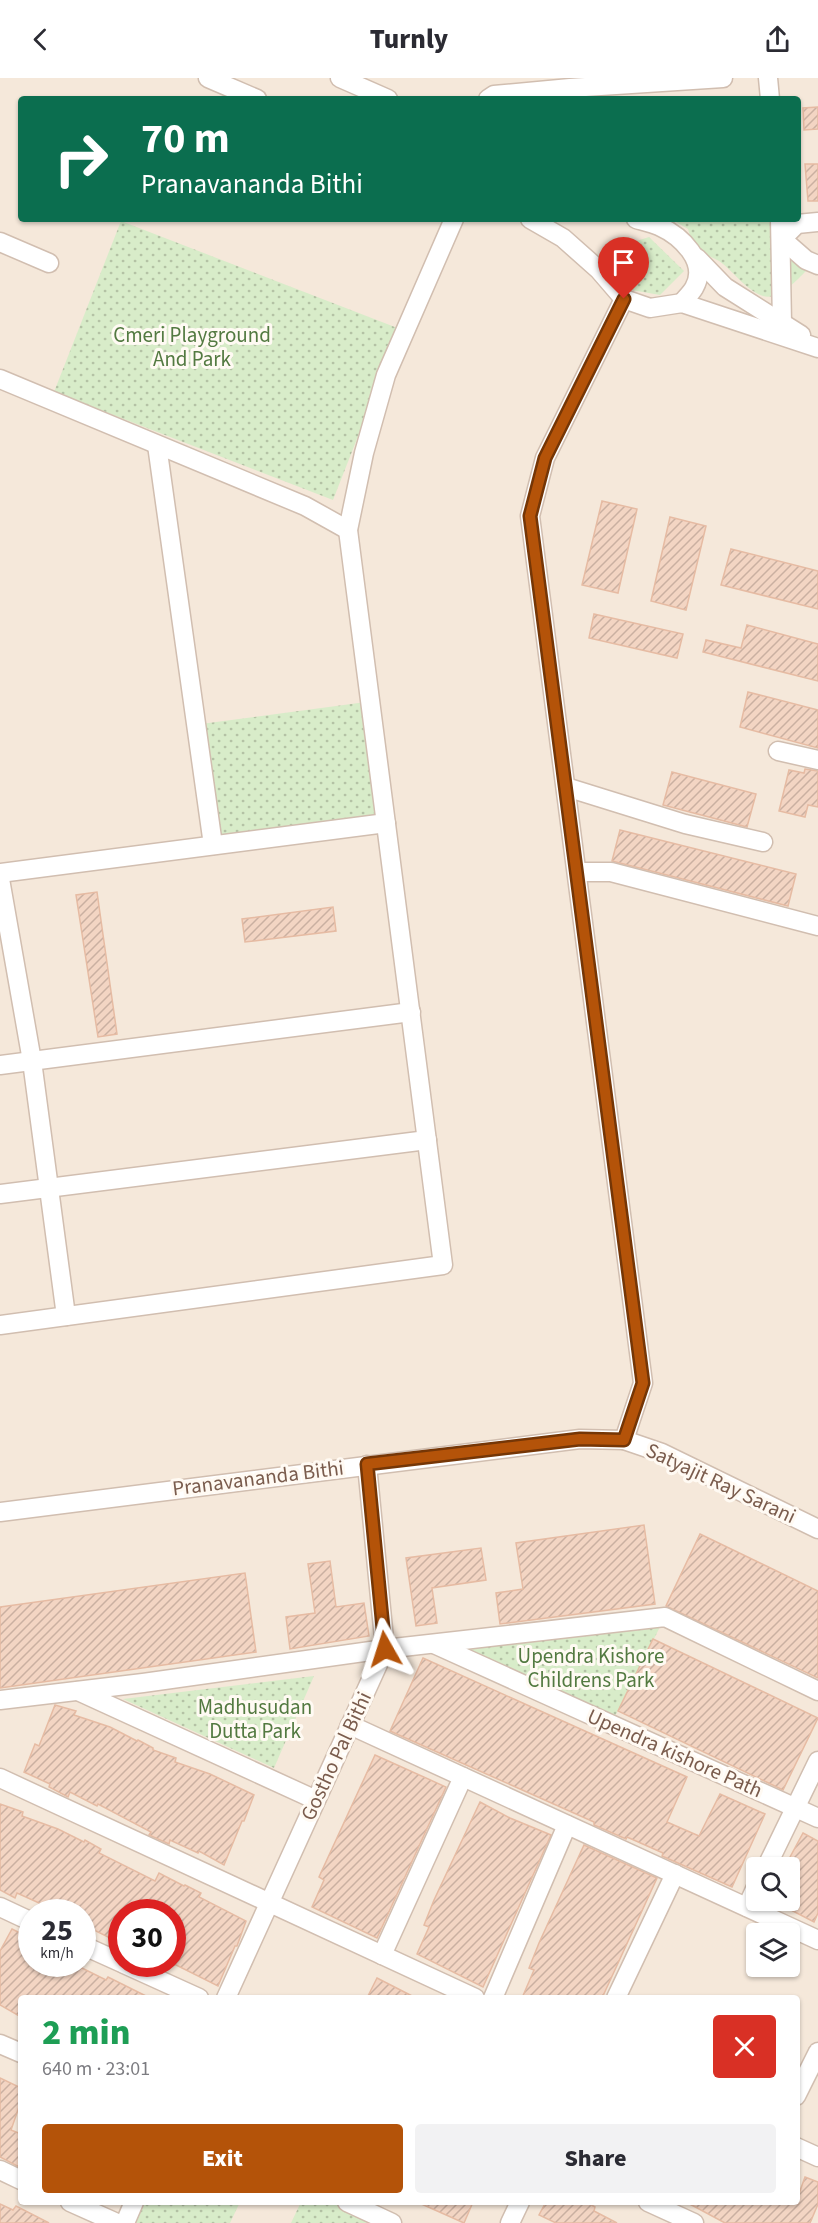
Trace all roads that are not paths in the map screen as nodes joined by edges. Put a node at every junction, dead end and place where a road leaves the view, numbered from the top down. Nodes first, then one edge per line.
1 (208, 78) edge
2 (340, 78) edge
3 (723, 78) edge
4 (768, 78) edge
5 (650, 80) edge
6 (250, 96) edge
7 (381, 96) edge
8 (492, 96) edge
9 (770, 96) edge
10 (453, 222) edge
11 (535, 222) edge
12 (646, 222) edge
13 (780, 222) edge
14 (818, 222) edge
15 (782, 239) junction
16 (0, 242) edge
17 (697, 258) junction
18 (49, 262) dead end
19 (818, 265) edge
20 (624, 299) junction
21 (682, 303) junction
22 (782, 323) junction
23 (818, 347) edge
24 (0, 379) edge
25 (157, 445) junction
26 (348, 530) junction
27 (778, 751) dead end
28 (818, 760) edge
29 (566, 788) junction
30 (386, 823) junction
31 (763, 842) dead end
32 (213, 845) junction
33 (577, 872) junction
34 (0, 873) edge
35 (0, 879) edge
36 (818, 926) edge
37 (411, 1012) junction
38 (32, 1061) junction
39 (0, 1065) edge
40 (427, 1140) junction
41 (48, 1188) junction
42 (0, 1194) edge
43 (66, 1316) junction
44 (0, 1325) edge
45 (624, 1440) junction
46 (367, 1464) junction
47 (0, 1512) edge
48 (818, 1529) edge
49 (434, 1644) junction
50 (385, 1649) junction
51 (76, 1691) junction
52 (818, 1691) edge
53 (0, 1700) edge
54 (350, 1725) junction
55 (818, 1761) edge
56 (463, 1777) junction
57 (0, 1778) edge
58 (316, 1800) junction
59 (794, 1807) junction
60 (818, 1818) edge
61 (567, 1825) junction
62 (770, 1857) edge
63 (675, 1874) junction
64 (269, 1902) junction
65 (0, 1907) edge
66 (746, 1907) edge
67 (756, 1911) edge
68 (18, 1915) edge
69 (818, 1940) edge
70 (382, 1955) junction
71 (154, 1977) edge
72 (193, 1995) edge
73 (227, 1995) edge
74 (469, 1995) edge
75 (494, 1995) edge
76 (617, 1995) edge
77 (0, 2044) edge
78 (18, 2052) edge
79 (818, 2052) edge
80 (800, 2088) edge
81 (800, 2149) edge
82 (818, 2157) edge
83 (0, 2170) edge
84 (18, 2179) edge
85 (77, 2205) edge
86 (133, 2205) edge
87 (353, 2205) edge
88 (519, 2205) edge
89 (655, 2205) edge
90 (117, 2223) edge
91 (125, 2223) edge
92 (392, 2223) edge
93 (510, 2223) edge
94 (694, 2223) edge

1 - 6 street
2 - 7 street
3 - 5 street
4 - 9 street
5 - 8 street
10 - 26 street
11 - 20 street
12 - 17 street
13 - 15 street
14 - 15 street
15 - 19 street
15 - 22 street
16 - 18 street
17 - 21 street
17 - 22 street
20 - 21 street
20 - 29 street
21 - 23 street
22 - 23 street
24 - 25 street
25 - 26 street
25 - 32 street
26 - 30 street
27 - 28 street
29 - 31 street
29 - 33 street
30 - 32 street
30 - 37 street
32 - 34 street
33 - 36 street
33 - 45 street
35 - 38 street
37 - 38 street
37 - 40 street
38 - 39 street
38 - 41 street
40 - 41 street
40 - 43 street
41 - 42 street
41 - 43 street
43 - 44 street
45 - 46 street, Pranavananda Bithi
45 - 48 street, Satyajit Ray Sarani
46 - 47 street, Pranavananda Bithi
46 - 50 street
49 - 50 street
49 - 52 street
49 - 59 street, Upendra kishore Path
50 - 51 street
50 - 54 street, Gostho Pal Bithi
51 - 53 street
51 - 58 street
54 - 56 street
54 - 58 street, Gostho Pal Bithi
55 - 59 street
56 - 61 street
56 - 70 street
57 - 64 street
58 - 64 street, Gostho Pal Bithi
59 - 60 street, Upendra kishore Path
59 - 62 street
61 - 63 street
61 - 75 street
63 - 66 street
63 - 76 street
64 - 70 street
64 - 73 street, Gostho Pal Bithi
65 - 68 street
67 - 69 street
70 - 74 street
71 - 72 street
77 - 78 street
79 - 80 street
81 - 82 street
83 - 84 street
85 - 90 street
86 - 91 street
87 - 92 street
88 - 93 street
89 - 94 street

